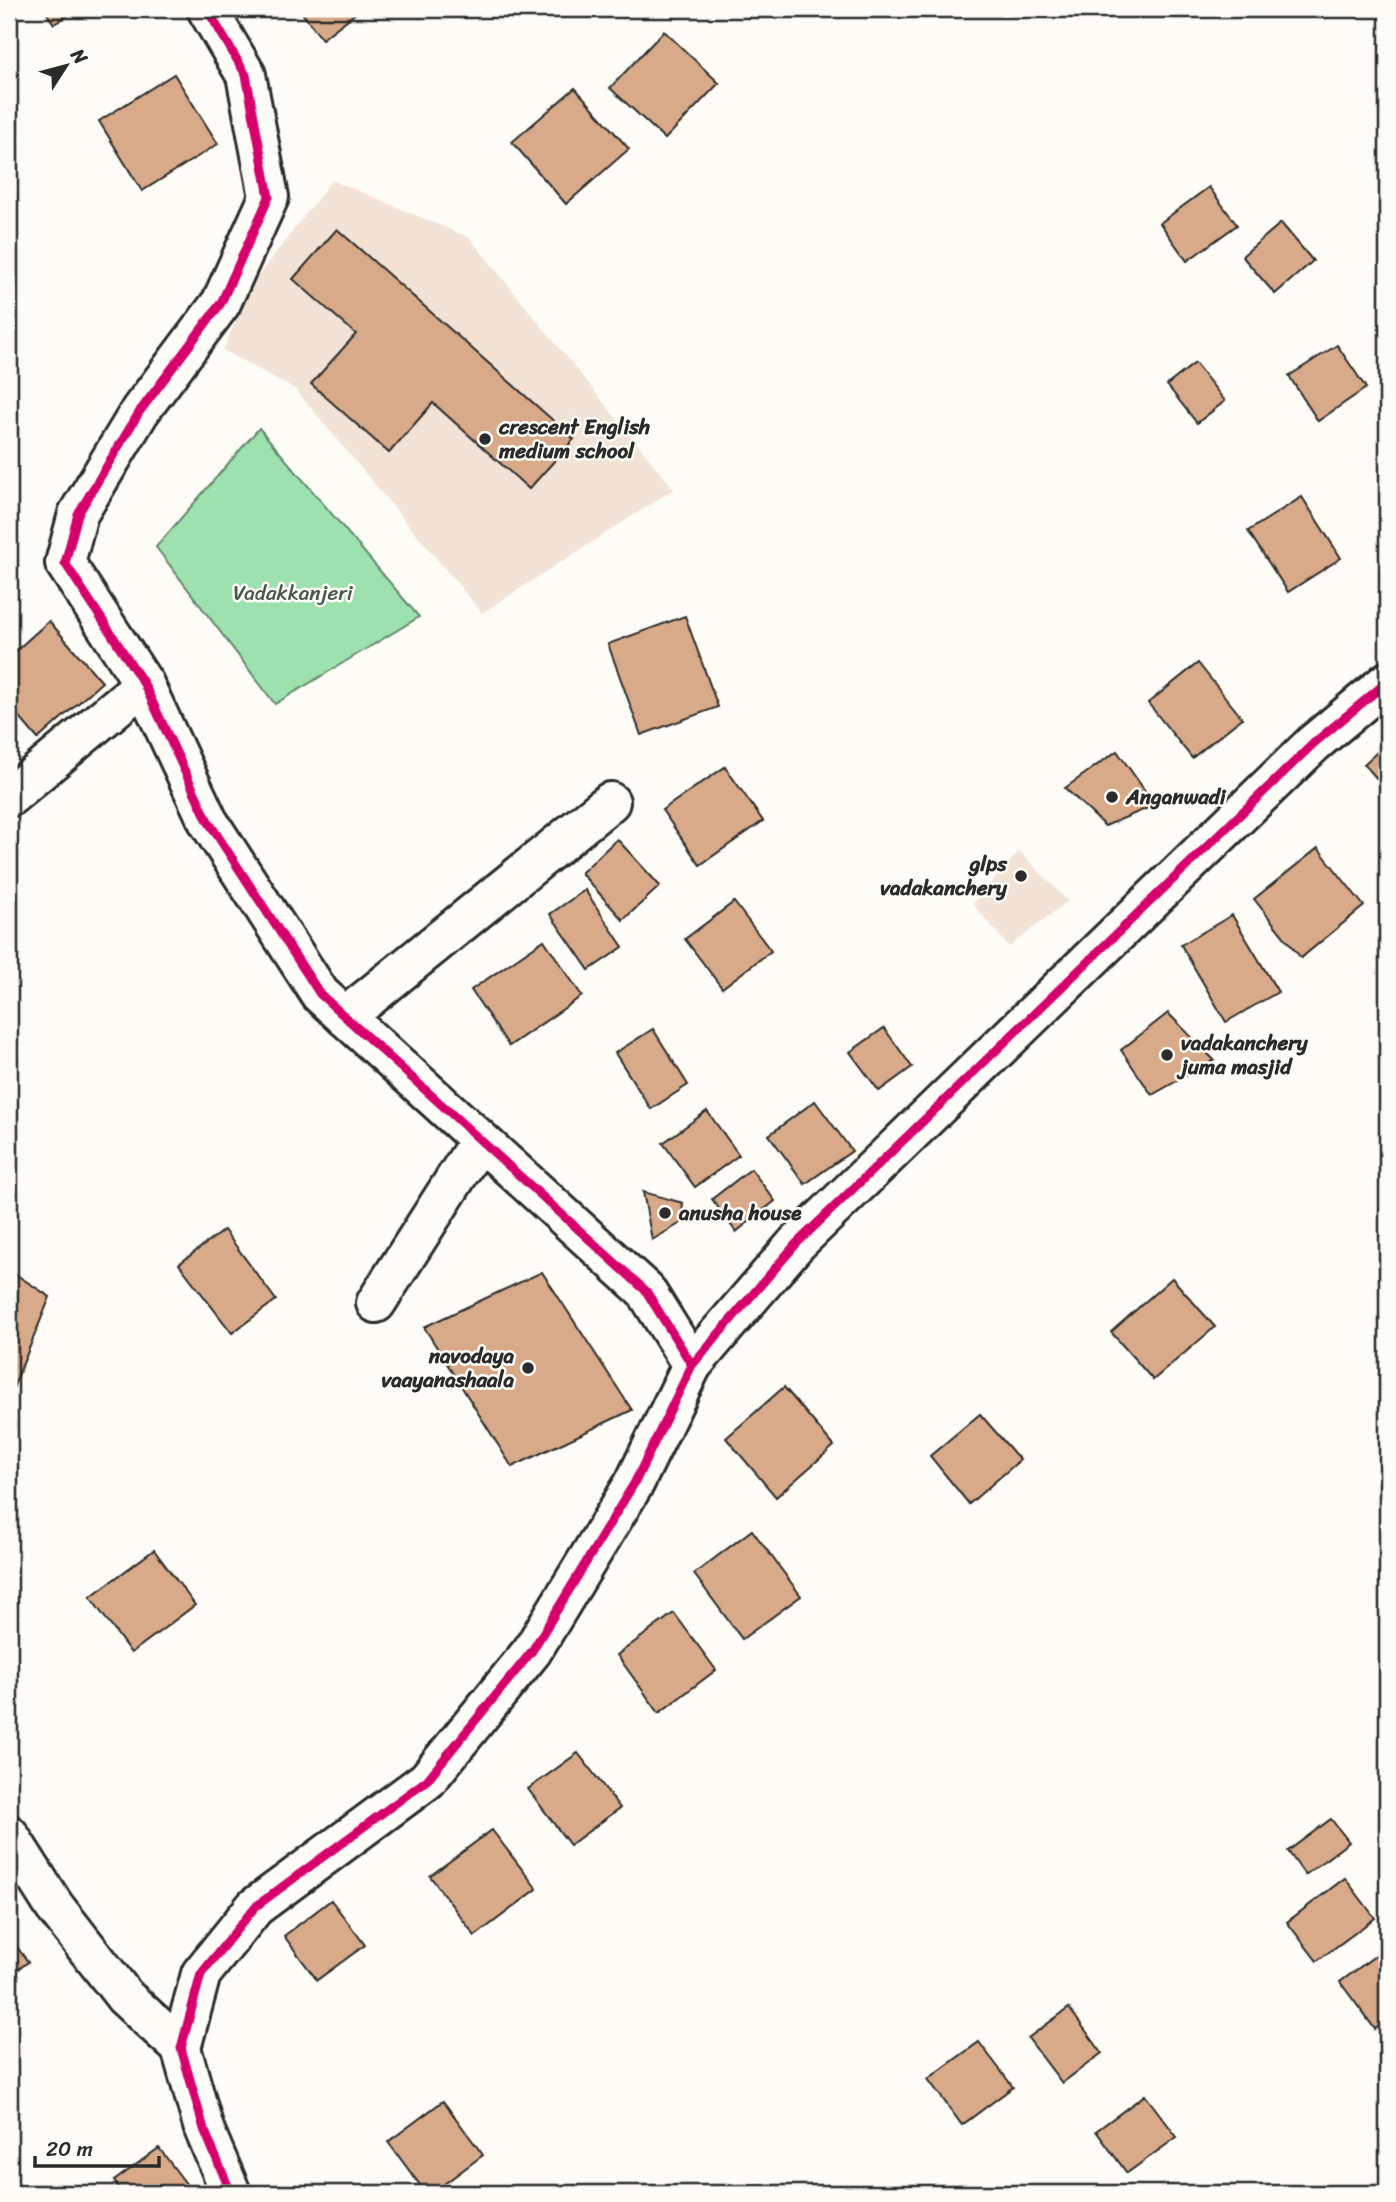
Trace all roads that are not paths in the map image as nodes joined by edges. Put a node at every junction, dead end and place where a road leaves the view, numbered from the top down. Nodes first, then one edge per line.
1 (207, 9) edge
2 (1387, 682) edge
3 (144, 684) junction
4 (9, 797) edge
5 (610, 802) dead end
6 (345, 1017) junction
7 (480, 1140) junction
8 (376, 1303) dead end
9 (692, 1365) junction
10 (9, 1835) edge
11 (181, 2048) junction
12 (230, 2193) edge

1 - 3 street
2 - 9 street
3 - 4 street
3 - 6 street
5 - 6 street
6 - 7 street
7 - 8 street
7 - 9 street
9 - 11 street
10 - 11 street
11 - 12 street

